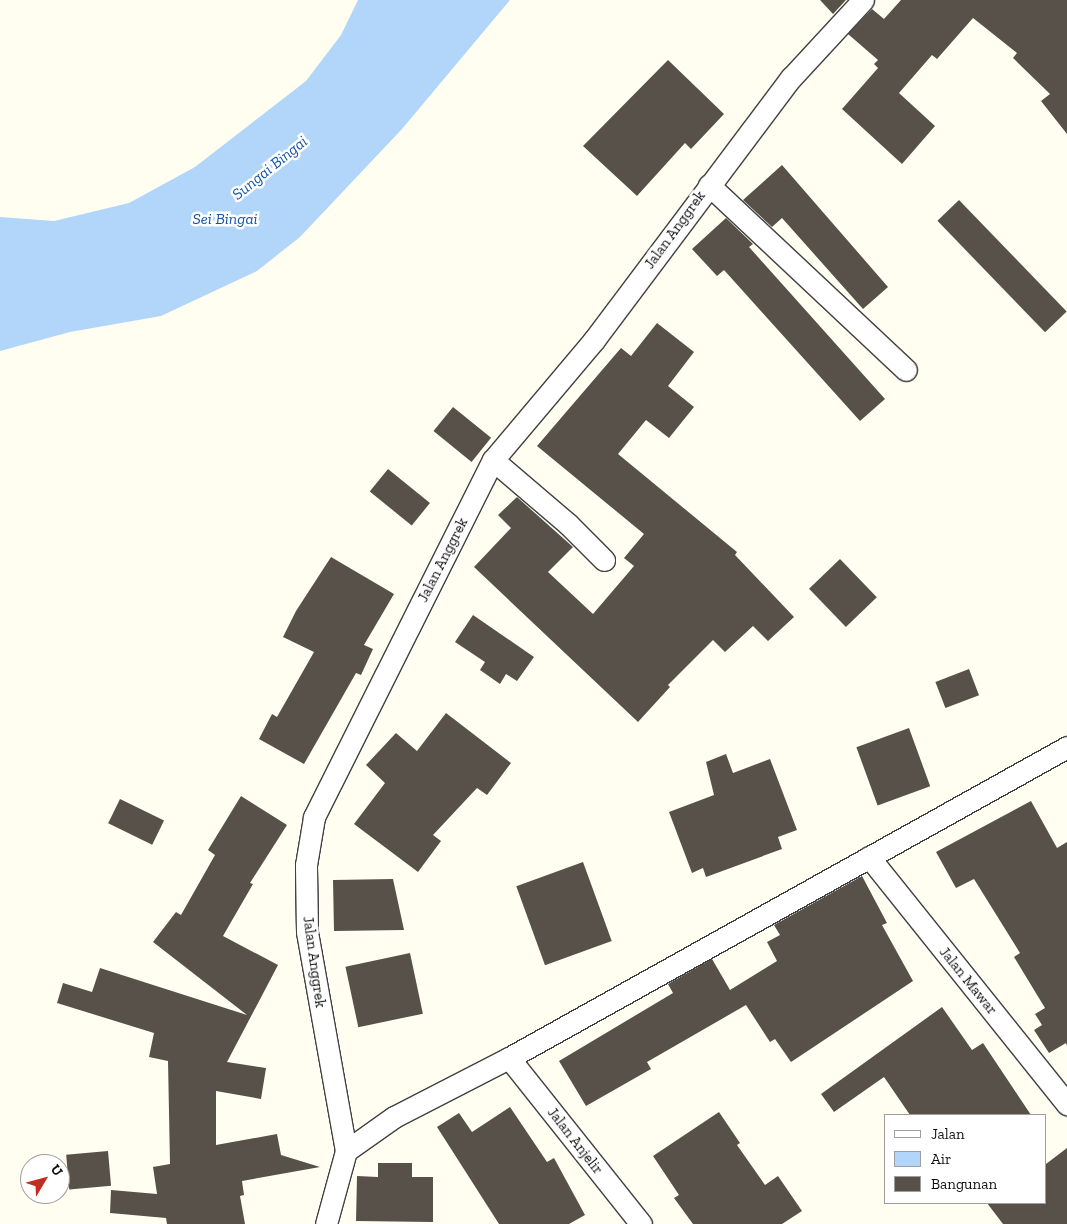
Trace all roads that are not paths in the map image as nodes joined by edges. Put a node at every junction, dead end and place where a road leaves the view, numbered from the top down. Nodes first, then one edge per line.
1 (863, 0) edge
2 (709, 185) junction
3 (906, 370) dead end
4 (493, 460) junction
5 (604, 560) dead end
6 (1067, 747) edge
7 (868, 857) junction
8 (509, 1058) junction
9 (1067, 1104) edge
10 (346, 1151) junction
11 (326, 1224) edge
12 (641, 1224) edge

1 - 2 street, Jalan Anggrek
2 - 3 street
2 - 4 street, Jalan Anggrek
4 - 5 street
4 - 10 street, Jalan Anggrek
6 - 7 street
7 - 8 street
7 - 9 street, Jalan Mawar
8 - 10 street
8 - 12 street, Jalan Anjelir
10 - 11 street, Jalan Anggrek

